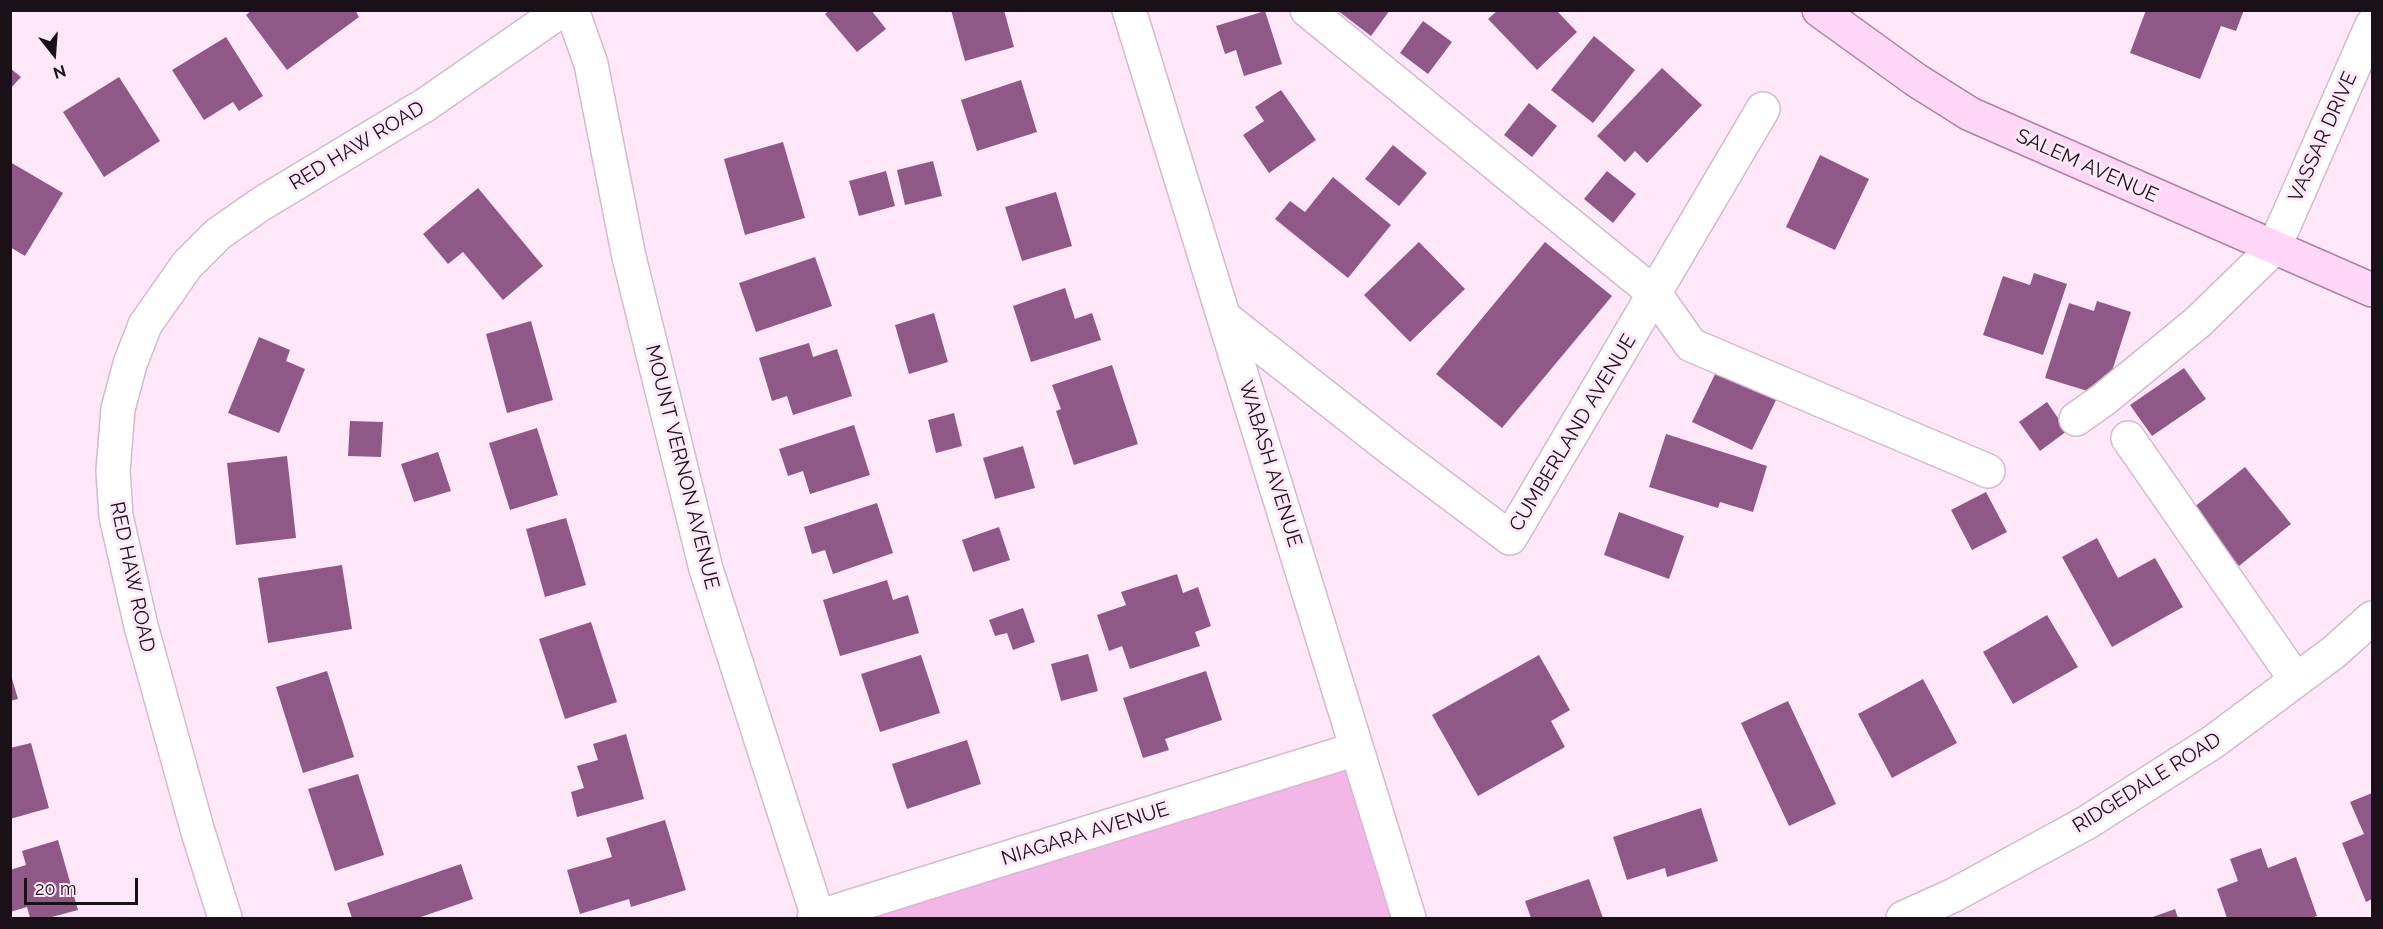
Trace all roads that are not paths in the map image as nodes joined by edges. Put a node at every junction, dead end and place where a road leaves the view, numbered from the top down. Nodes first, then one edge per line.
1 (562, 10) edge
2 (572, 10) edge
3 (1129, 10) edge
4 (1307, 10) edge
5 (1819, 10) edge
6 (2373, 25) edge
7 (1762, 109) dead end
8 (2274, 248) junction
9 (2373, 290) edge
10 (1655, 294) junction
11 (1225, 318) junction
12 (2076, 419) dead end
13 (2128, 438) dead end
14 (1988, 471) dead end
15 (2373, 618) edge
16 (2296, 680) junction
17 (1356, 749) junction
18 (225, 918) edge
19 (816, 918) edge
20 (1409, 918) edge
21 (1903, 918) edge

1 - 18 street, RED HAW ROAD
2 - 19 street, MOUNT VERNON AVENUE
3 - 11 street, WABASH AVENUE
4 - 10 street
5 - 8 main road, SALEM AVENUE
6 - 8 street, VASSAR DRIVE
7 - 10 street, CUMBERLAND AVENUE
8 - 9 main road, SALEM AVENUE
8 - 12 street
10 - 11 street, CUMBERLAND AVENUE
10 - 14 street
11 - 17 street, WABASH AVENUE
13 - 16 street
15 - 16 street, RIDGEDALE ROAD
16 - 21 street, RIDGEDALE ROAD
17 - 19 street, NIAGARA AVENUE
17 - 20 street, WABASH AVENUE

